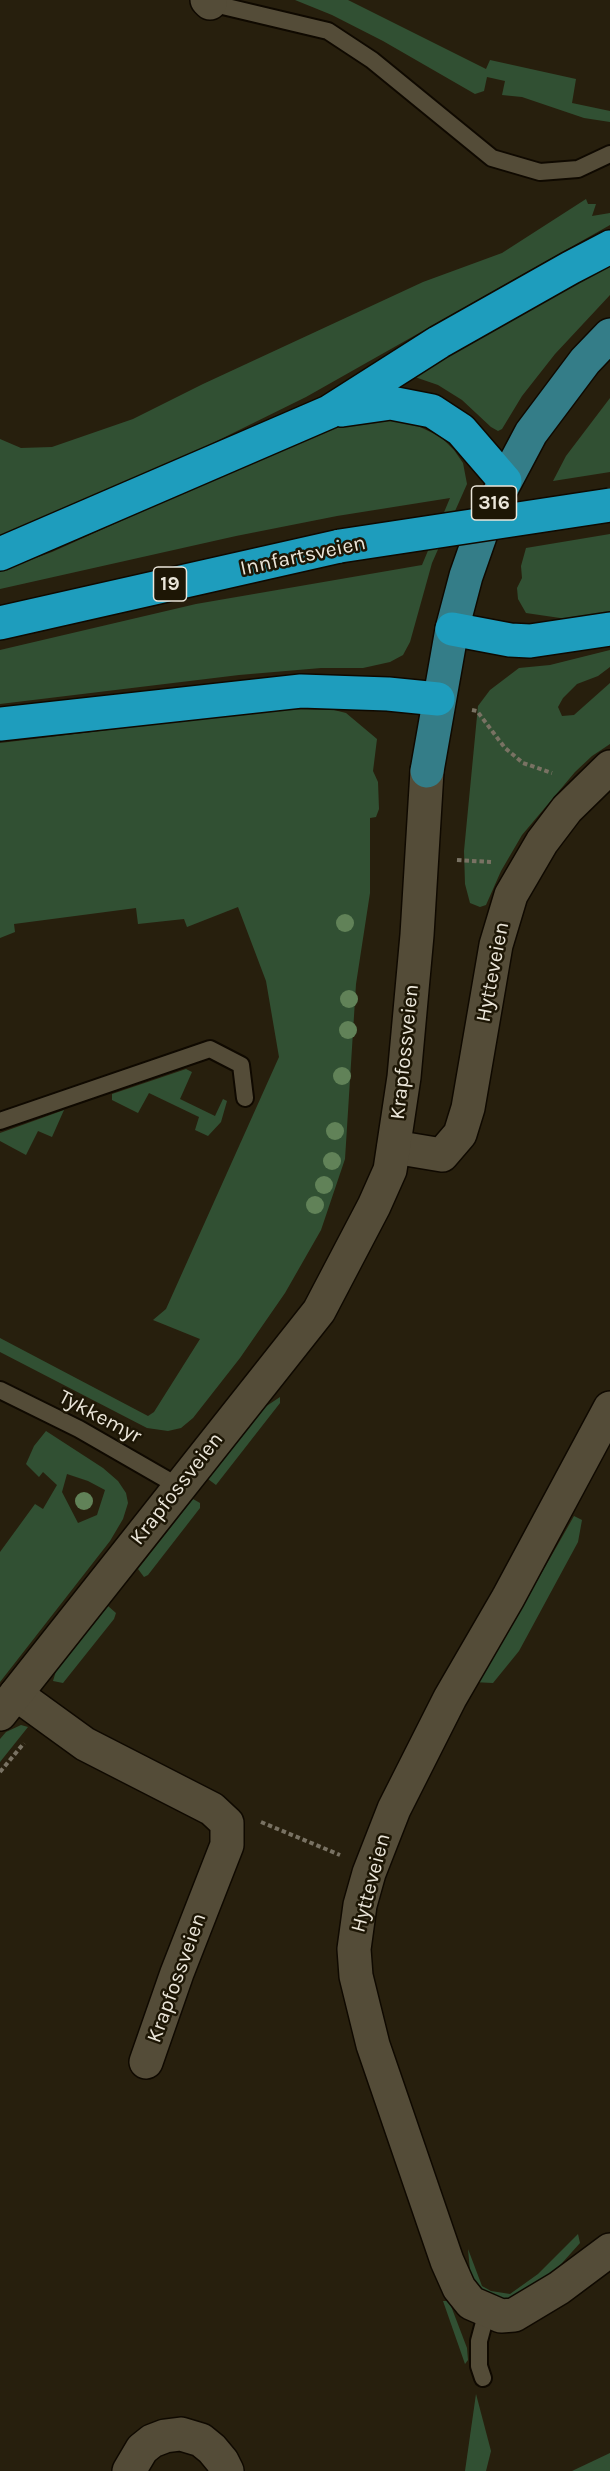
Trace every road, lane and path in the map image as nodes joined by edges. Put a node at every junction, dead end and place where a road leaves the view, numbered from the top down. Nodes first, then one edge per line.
1 (208, 2) edge
2 (610, 154) edge
3 (610, 247) edge
4 (610, 335) edge
5 (329, 412) junction
6 (505, 482) junction
7 (610, 505) edge
8 (0, 554) edge
9 (0, 622) edge
10 (452, 629) junction
11 (610, 629) edge
12 (438, 699) junction
13 (469, 710) dead end
14 (0, 724) edge
15 (426, 771) joint
16 (602, 774) edge
17 (245, 1098) dead end
18 (0, 1121) edge
19 (394, 1147) junction
20 (0, 1390) edge
21 (610, 1408) edge
22 (178, 1486) junction
23 (8, 1704) edge
24 (227, 1823) junction
25 (329, 1850) dead end
26 (146, 2062) dead end
27 (610, 2250) edge
28 (487, 2311) junction
29 (483, 2378) dead end
30 (129, 2471) edge
31 (227, 2471) edge

1 - 2 lane
3 - 5 highway
4 - 6 main road, Krapfossveien / 316
5 - 6 highway
5 - 8 highway
6 - 10 main road, Krapfossveien / 316
7 - 9 highway, Innfartsveien / 19, bridge
10 - 11 highway
10 - 12 main road, Krapfossveien / 316
12 - 14 highway
12 - 15 main road, Krapfossveien / 316
13 - 16 path
15 - 19 street, Krapfossveien
16 - 19 street, Hytteveien
17 - 18 lane
19 - 22 street, Krapfossveien
20 - 22 lane, Tykkemyr
21 - 28 street, Hytteveien
22 - 23 street, Krapfossveien
23 - 24 street, Krapfossveien
24 - 25 path
24 - 26 street, Krapfossveien
27 - 28 street
28 - 29 lane
30 - 31 street

